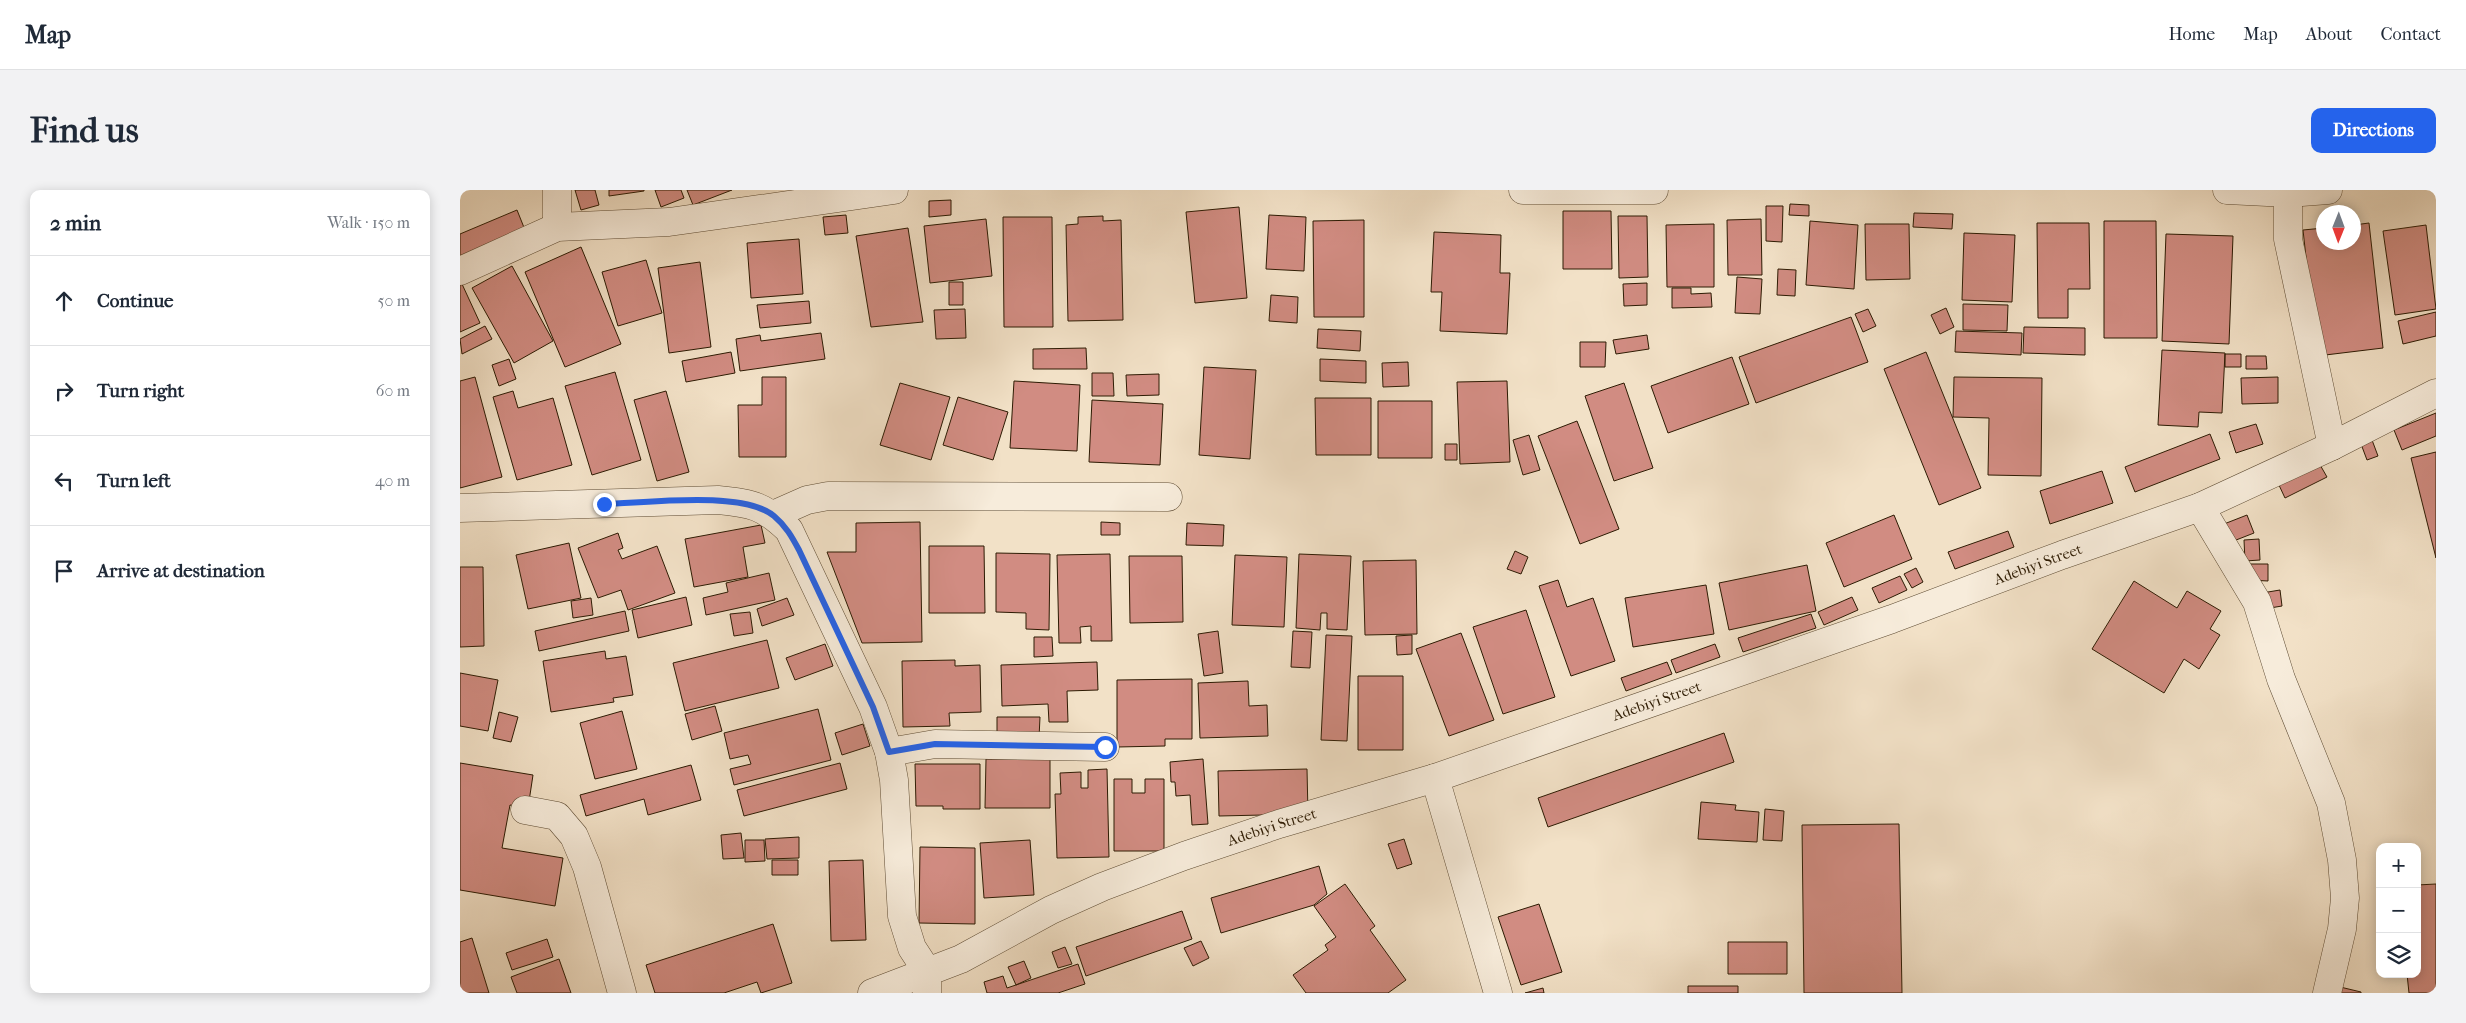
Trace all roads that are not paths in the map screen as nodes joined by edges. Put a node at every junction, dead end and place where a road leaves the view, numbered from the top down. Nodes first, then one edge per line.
1 (557, 190) edge
2 (894, 190) edge
3 (1524, 190) edge
4 (1654, 190) edge
5 (2227, 190) edge
6 (2328, 190) edge
7 (2288, 191) edge
8 (556, 227) junction
9 (460, 271) edge
10 (2436, 394) edge
11 (2332, 446) junction
12 (1168, 497) dead end
13 (2200, 507) junction
14 (460, 508) edge
15 (773, 515) junction
16 (1105, 747) dead end
17 (889, 752) junction
18 (1435, 778) junction
19 (525, 810) dead end
20 (927, 982) edge
21 (622, 993) edge
22 (872, 993) edge
23 (1498, 993) edge
24 (2327, 993) edge

1 - 8 street
2 - 8 street
3 - 4 street
5 - 7 street
6 - 7 street
7 - 11 street
8 - 9 street
10 - 11 street, Adebiyi Street
11 - 13 street, Adebiyi Street
12 - 15 street
13 - 18 street, Adebiyi Street
13 - 24 street
14 - 15 street
15 - 17 street
16 - 17 street
17 - 20 street
18 - 20 street, Adebiyi Street
18 - 23 street
19 - 21 street
20 - 22 street, Adebiyi Street

